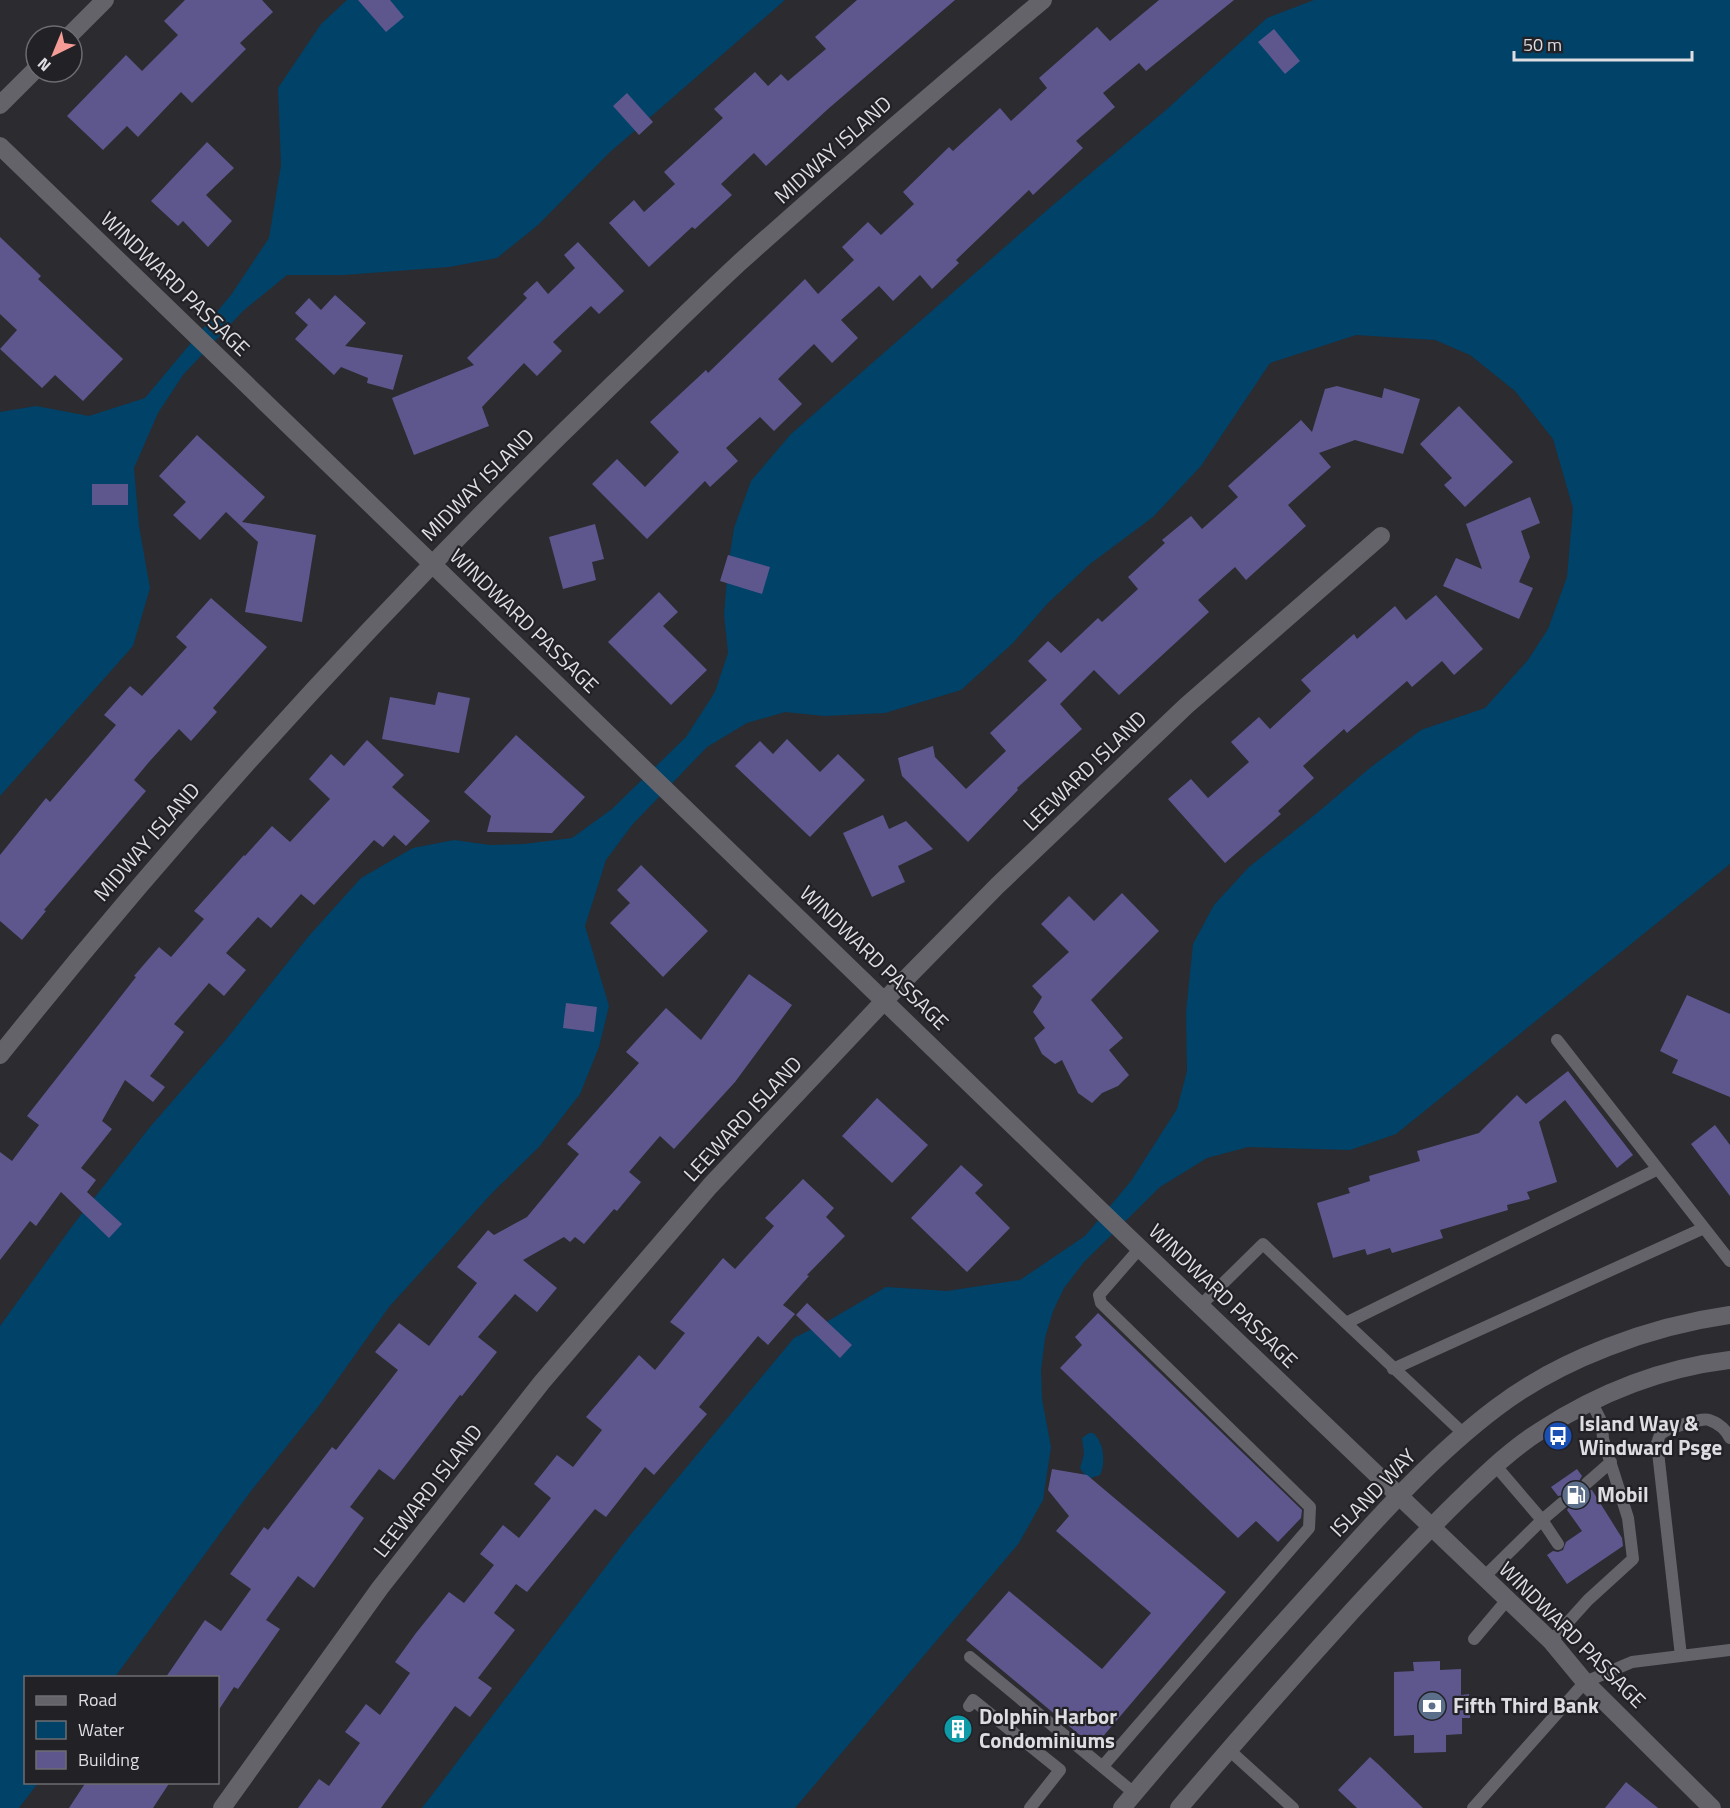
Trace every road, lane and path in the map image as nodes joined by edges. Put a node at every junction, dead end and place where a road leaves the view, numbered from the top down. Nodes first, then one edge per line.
1 (105, 0) edge
2 (1043, 0) edge
3 (81, 24) edge
4 (24, 81) edge
5 (0, 105) edge
6 (0, 146) edge
7 (1381, 536) dead end
8 (432, 563) junction
9 (885, 1000) junction
10 (1557, 1040) dead end
11 (0, 1055) edge
12 (1658, 1169) junction
13 (1704, 1228) junction
14 (1140, 1248) junction
15 (1730, 1261) edge
16 (1200, 1306) junction
17 (1730, 1315) edge
18 (1346, 1323) junction
19 (1730, 1360) edge
20 (1393, 1369) junction
21 (1591, 1401) junction
22 (1464, 1434) junction
23 (1730, 1438) edge
24 (1611, 1462) junction
25 (1495, 1465) junction
26 (1587, 1483) dead end
27 (1398, 1496) junction
28 (1563, 1503) dead end
29 (1542, 1520) junction
30 (1430, 1527) junction
31 (1558, 1544) dead end
32 (1483, 1578) junction
33 (1507, 1600) junction
34 (1474, 1639) dead end
35 (1551, 1641) junction
36 (1730, 1650) edge
37 (1681, 1656) junction
38 (970, 1657) dead end
39 (1585, 1682) junction
40 (969, 1706) dead end
41 (1228, 1749) junction
42 (1103, 1766) junction
43 (1134, 1793) junction
44 (222, 1808) edge
45 (1030, 1808) edge
46 (1122, 1808) edge
47 (1179, 1808) edge
48 (1293, 1808) edge
49 (1473, 1808) edge
50 (1712, 1808) edge

1 - 3 street
2 - 8 street, MIDWAY ISLAND
4 - 5 street
6 - 8 street, WINDWARD PASSAGE
7 - 9 street, LEEWARD ISLAND
8 - 9 street, WINDWARD PASSAGE
8 - 11 street, MIDWAY ISLAND
9 - 14 street, WINDWARD PASSAGE
9 - 44 street, LEEWARD ISLAND
10 - 12 lane
12 - 13 lane
12 - 18 lane
13 - 15 lane
13 - 20 lane
14 - 16 street, WINDWARD PASSAGE
14 - 42 lane
16 - 18 lane
16 - 27 street, WINDWARD PASSAGE
17 - 22 street, ISLAND WAY
18 - 20 lane
19 - 21 street
20 - 22 lane
21 - 24 lane
21 - 25 street
22 - 27 street, ISLAND WAY
23 - 37 lane
24 - 26 lane
24 - 35 lane
25 - 29 lane
25 - 30 street
27 - 30 street, WINDWARD PASSAGE
27 - 43 street, ISLAND WAY
28 - 29 lane
29 - 31 lane
29 - 32 lane
30 - 32 street, WINDWARD PASSAGE
30 - 41 street
32 - 33 street, WINDWARD PASSAGE
33 - 34 lane
33 - 35 street, WINDWARD PASSAGE
35 - 39 street, WINDWARD PASSAGE
36 - 37 lane
37 - 39 lane
38 - 42 lane
39 - 49 lane
39 - 50 street, WINDWARD PASSAGE
40 - 45 lane
41 - 47 street
41 - 48 lane
42 - 43 lane
43 - 46 street, ISLAND WAY

